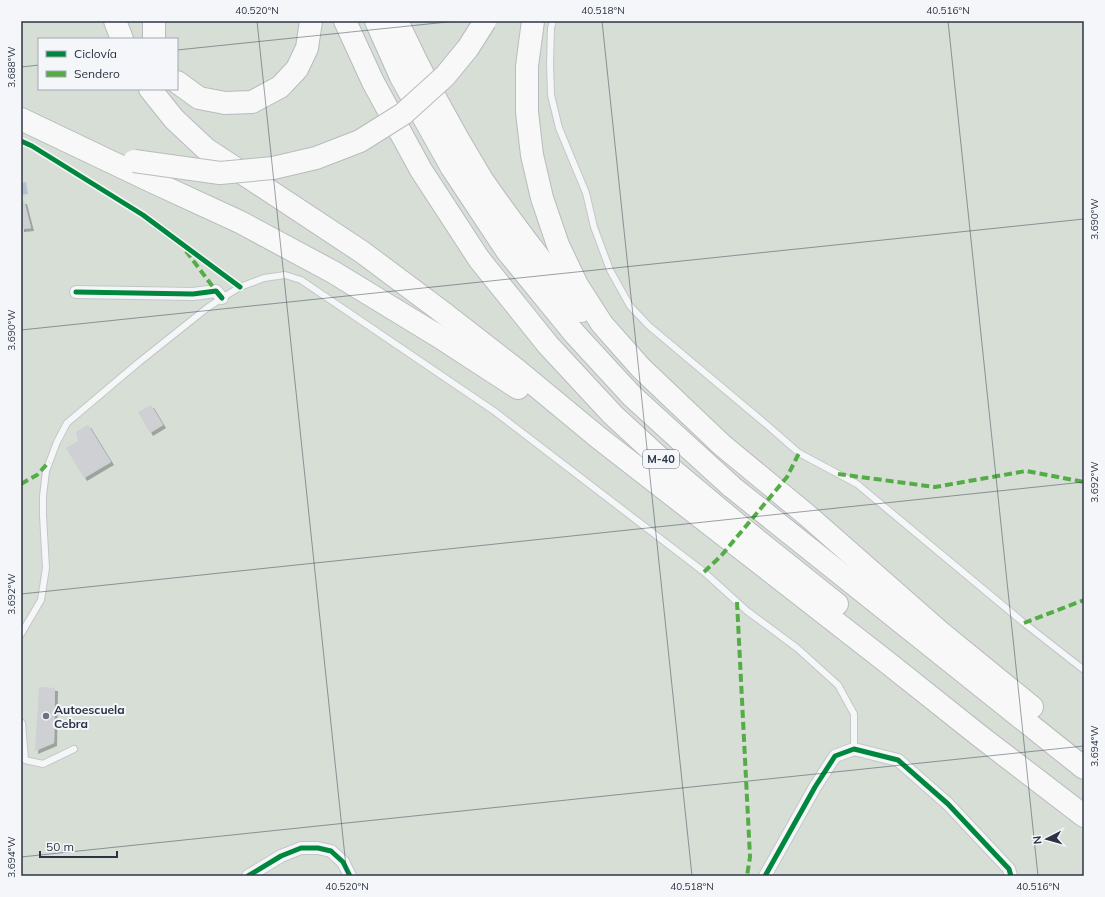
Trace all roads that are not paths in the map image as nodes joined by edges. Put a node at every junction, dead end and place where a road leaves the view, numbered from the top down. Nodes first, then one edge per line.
1 (115, 21) edge
2 (154, 21) edge
3 (311, 21) edge
4 (345, 21) edge
5 (376, 21) edge
6 (396, 21) edge
7 (485, 21) edge
8 (533, 21) edge
9 (553, 21) edge
10 (122, 38) edge
11 (154, 38) edge
12 (178, 83) edge
13 (151, 90) edge
14 (21, 119) edge
15 (49, 133) junction
16 (76, 292) dead end
17 (222, 298) junction
18 (858, 560) junction
19 (21, 634) edge
20 (883, 659) junction
21 (1084, 670) edge
22 (21, 724) edge
23 (74, 749) dead end
24 (854, 749) junction
25 (1084, 750) edge
26 (1084, 768) edge
27 (1084, 802) edge
28 (1084, 816) edge
29 (248, 876) edge
30 (350, 876) edge
31 (765, 876) edge
32 (1012, 876) edge

1 - 10 highway
2 - 11 highway
3 - 12 highway
4 - 27 highway, M-40
5 - 26 highway, M-40
6 - 18 highway
7 - 15 highway, bridge
8 - 18 highway
9 - 21 lane
13 - 20 highway
14 - 15 highway
15 - 20 highway
16 - 17 street
17 - 19 lane
17 - 24 lane
18 - 25 highway
20 - 28 highway
22 - 23 lane
24 - 31 street
24 - 32 street
29 - 30 street

